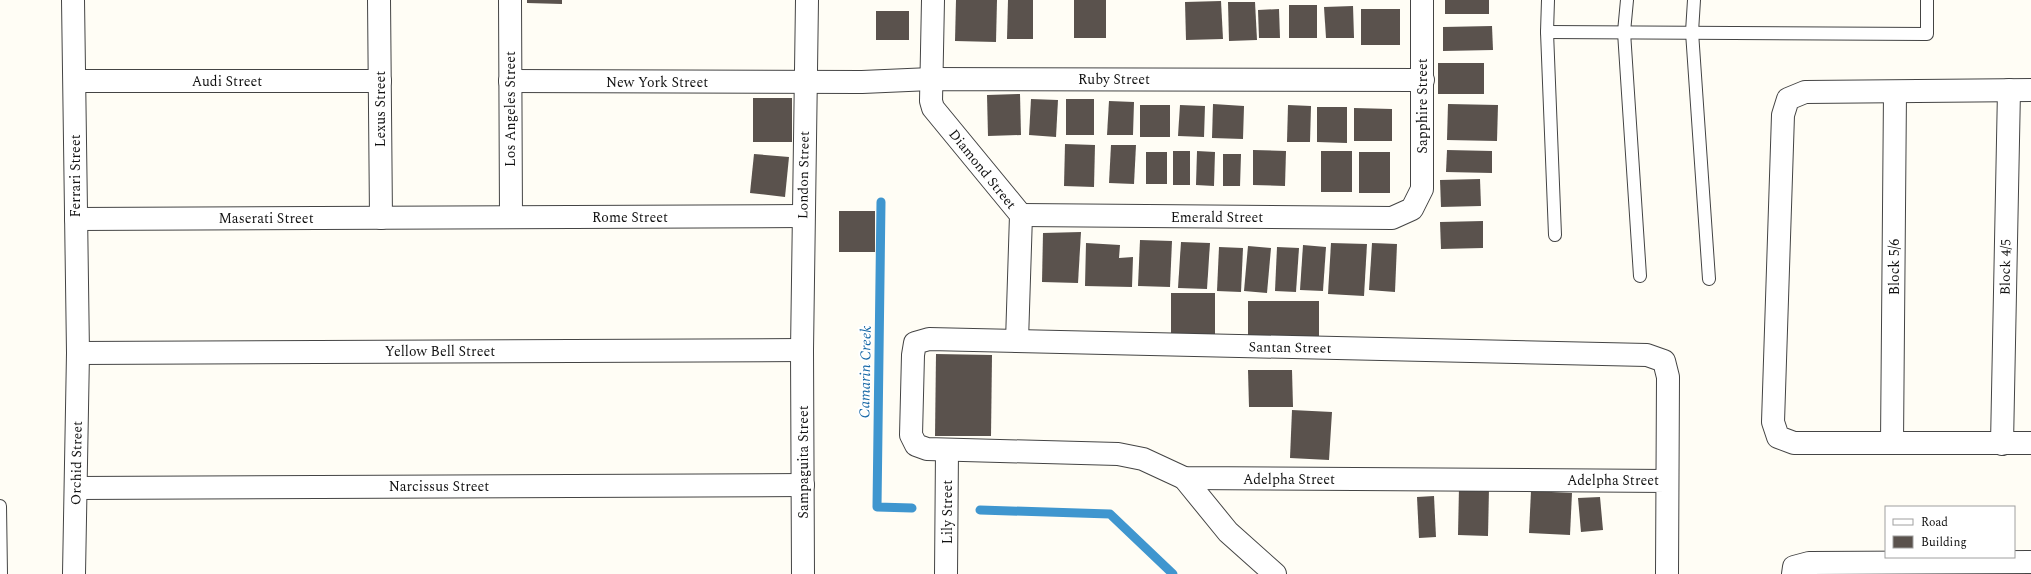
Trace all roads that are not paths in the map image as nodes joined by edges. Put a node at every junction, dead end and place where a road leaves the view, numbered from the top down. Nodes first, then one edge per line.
1 (73, 0) edge
2 (379, 0) edge
3 (510, 0) edge
4 (807, 0) edge
5 (933, 0) edge
6 (1422, 0) edge
7 (1548, 0) edge
8 (1627, 0) edge
9 (1694, 0) edge
10 (1927, 0) edge
11 (1547, 32) junction
12 (1624, 32) junction
13 (1692, 32) junction
14 (931, 79) junction
15 (380, 80) junction
16 (1423, 80) junction
17 (75, 82) junction
18 (510, 82) junction
19 (805, 82) junction
20 (2009, 90) junction
21 (2031, 90) edge
22 (1895, 92) junction
23 (1412, 209) joint
24 (1021, 215) junction
25 (803, 216) junction
26 (511, 217) junction
27 (381, 218) junction
28 (456, 218) joint
29 (76, 219) junction
30 (1555, 235) dead end
31 (1640, 276) dead end
32 (1709, 279) dead end
33 (1017, 341) junction
34 (802, 350) junction
35 (78, 353) junction
36 (1892, 443) junction
37 (2031, 443) edge
38 (2002, 444) junction
39 (916, 445) joint
40 (946, 450) junction
41 (1184, 478) junction
42 (1667, 480) junction
43 (803, 485) junction
44 (76, 488) junction
45 (0, 506) edge
46 (2031, 562) edge
47 (1892, 568) edge
48 (2002, 568) edge
49 (1, 574) edge
50 (74, 574) edge
51 (803, 574) edge
52 (946, 574) edge
53 (1275, 574) edge
54 (1667, 574) edge
55 (1793, 574) edge

1 - 17 street, Ferrari Street
2 - 15 street, Lexus Street
3 - 18 street, Los Angeles Street
4 - 19 street, London Street
5 - 14 street, Diamond Street
6 - 16 street, Sapphire Street
7 - 11 lane
8 - 12 lane
9 - 13 lane
10 - 13 lane
11 - 12 lane
11 - 30 lane
12 - 13 lane
12 - 31 lane
13 - 32 lane
14 - 16 street, Ruby Street
14 - 19 street, Ruby Street
14 - 24 street, Diamond Street
15 - 17 street, Audi Street
15 - 27 street, Lexus Street
16 - 23 street, Sapphire Street
17 - 29 street, Ferrari Street
18 - 19 street, New York Street
18 - 26 street, Los Angeles Street
19 - 25 street, London Street
20 - 21 street
20 - 22 street
20 - 38 street, Block 4/5
22 - 36 street, Block 5/6
22 - 36 street
23 - 24 street, Emerald Street
24 - 33 street, Diamond Street
25 - 26 street, Rome Street
25 - 34 street, London Street
26 - 28 street, Rome Street
27 - 28 street, Maserati Street
27 - 29 street, Maserati Street
29 - 35 street, Ferrari Street
33 - 39 street, Santan Street
33 - 42 street, Santan Street
34 - 35 street, Yellow Bell Street
34 - 43 street, Sampaguita Street
35 - 44 street, Orchid Street
36 - 38 street
37 - 38 street
39 - 40 street, Adelpha Street
40 - 41 street, Adelpha Street
40 - 52 street, Lily Street
41 - 42 street, Adelpha Street
41 - 53 street
42 - 54 street
43 - 44 street, Narcissus Street
43 - 51 street, Sampaguita Street
44 - 50 street, Orchid Street
45 - 49 lane
46 - 48 street
47 - 48 street
47 - 55 street

